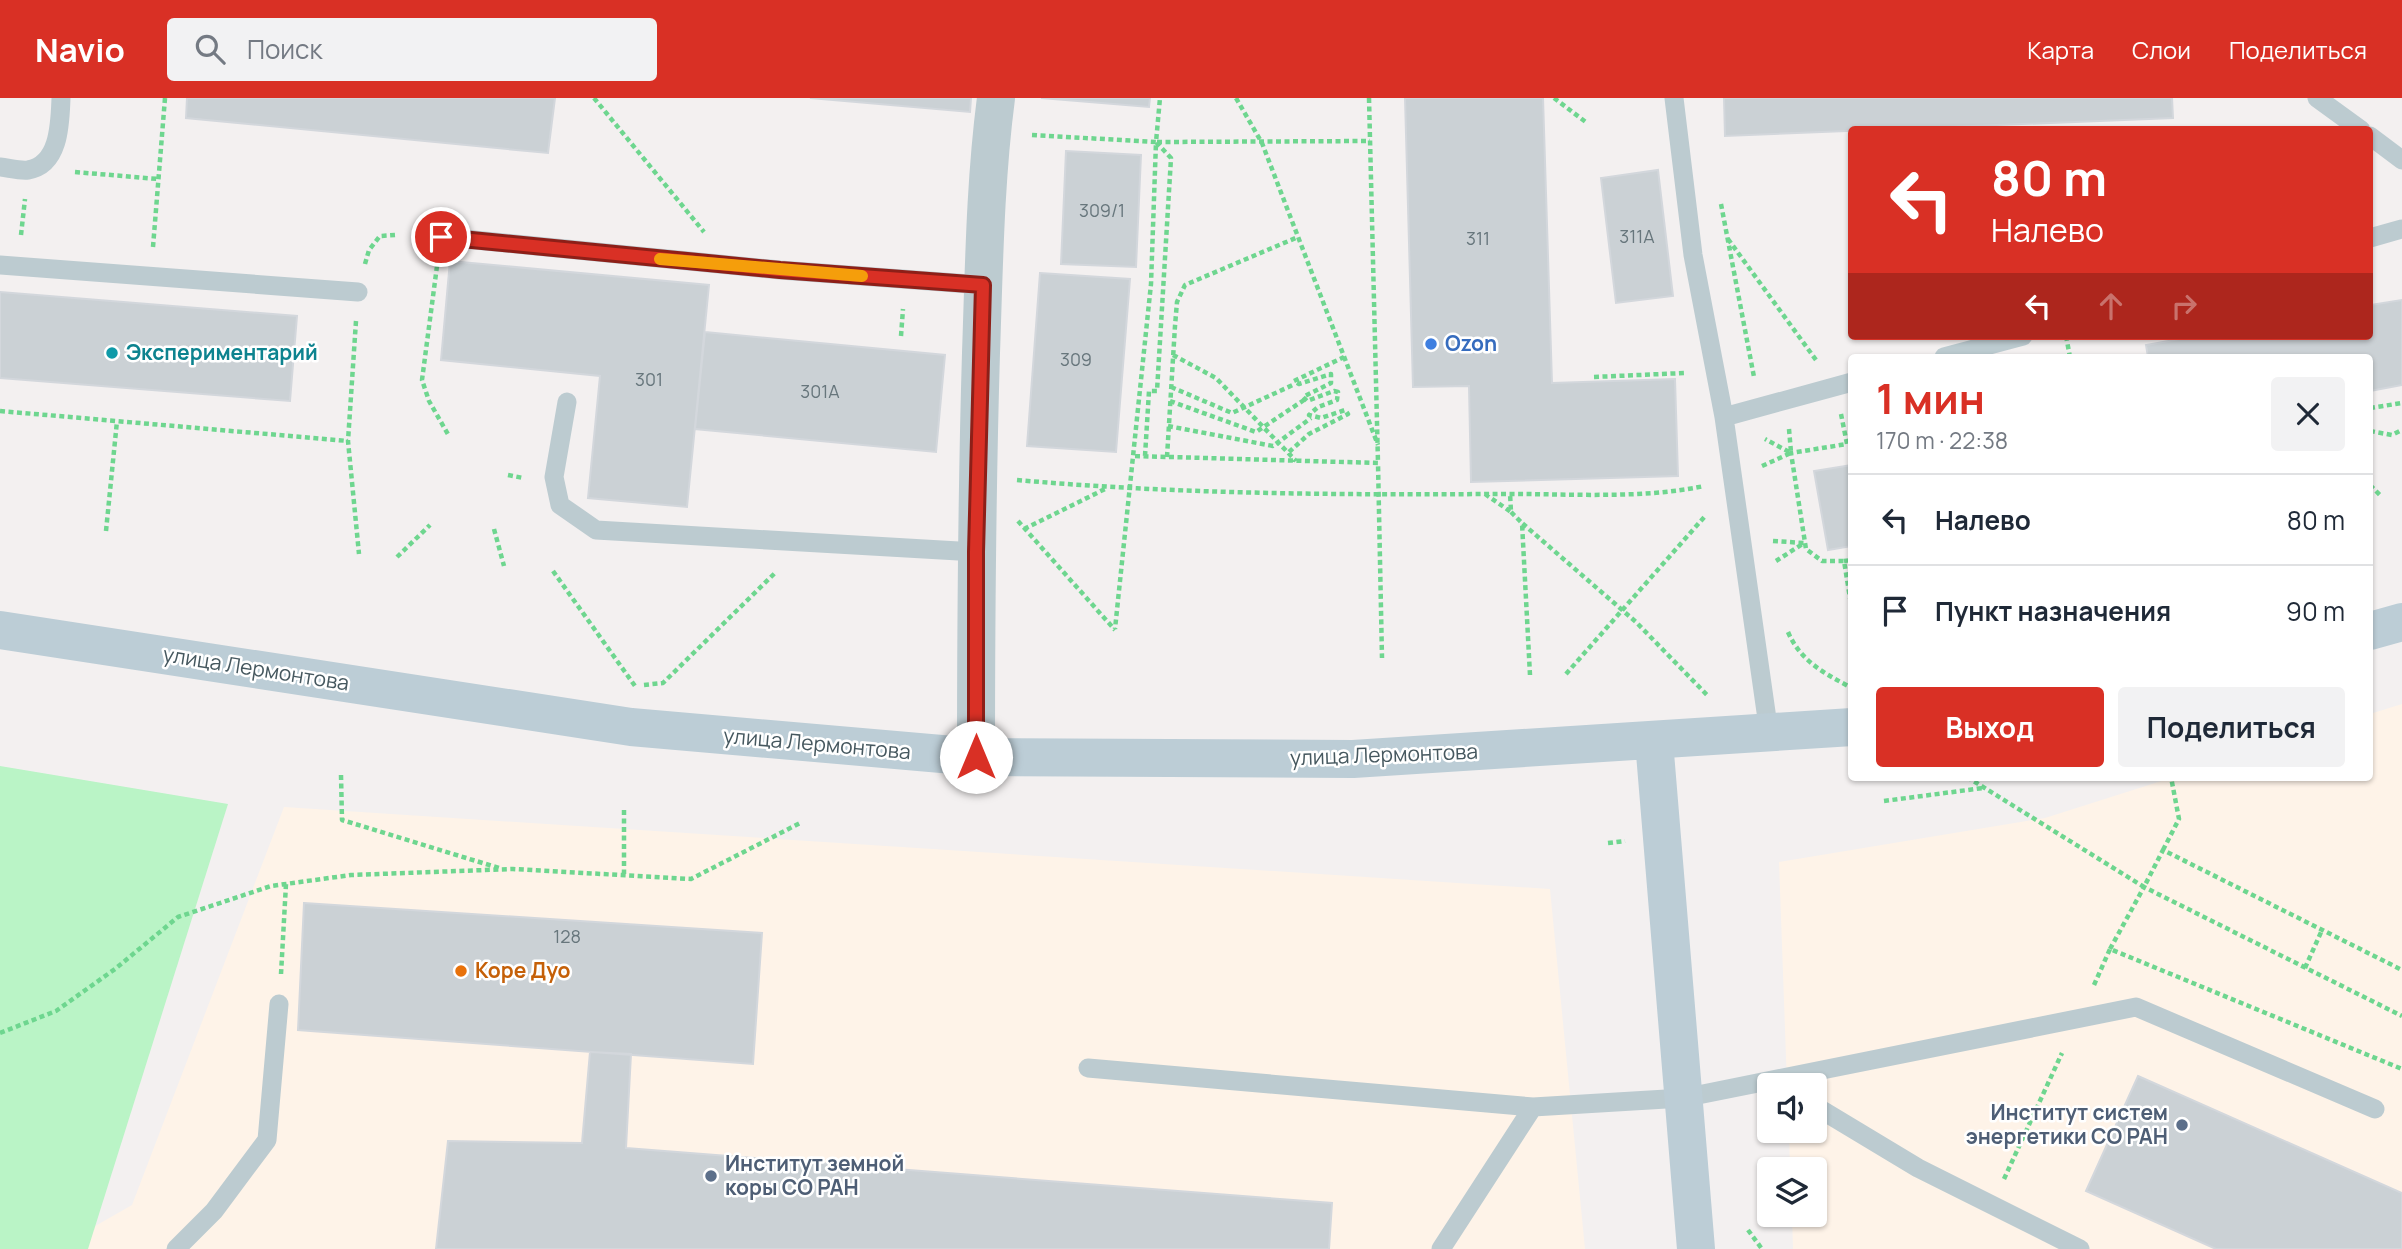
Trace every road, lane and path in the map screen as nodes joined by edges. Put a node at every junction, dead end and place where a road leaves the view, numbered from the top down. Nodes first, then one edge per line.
1 (61, 98) edge
2 (165, 98) edge
3 (594, 98) edge
4 (1160, 98) edge
5 (1236, 98) edge
6 (1369, 98) edge
7 (1554, 98) edge
8 (1674, 98) edge
9 (2317, 98) edge
10 (993, 116) edge
11 (1587, 123) dead end
12 (2356, 126) edge
13 (2373, 138) edge
14 (1370, 141) junction
15 (1156, 142) junction
16 (1262, 143) junction
17 (2402, 160) edge
18 (0, 167) edge
19 (77, 172) dead end
20 (158, 178) junction
21 (1720, 201) dead end
22 (2402, 229) edge
23 (433, 236) junction
24 (1298, 237) junction
25 (2373, 237) edge
26 (1728, 239) junction
27 (0, 265) edge
28 (731, 266) junction
29 (150, 276) junction
30 (983, 285) junction
31 (358, 292) junction
32 (2008, 340) edge
33 (1955, 354) edge
34 (1173, 355) junction
35 (1344, 357) junction
36 (1715, 372) junction
37 (1594, 377) dead end
38 (1295, 384) junction
39 (1844, 385) edge
40 (1171, 387) junction
41 (1304, 400) junction
42 (1170, 401) junction
43 (567, 402) dead end
44 (2402, 403) edge
45 (1245, 407) junction
46 (2373, 408) edge
47 (1759, 409) junction
48 (0, 411) edge
49 (1724, 417) junction
50 (1311, 418) junction
51 (117, 421) junction
52 (1168, 426) junction
53 (1264, 426) junction
54 (2402, 430) edge
55 (1848, 431) edge
56 (2373, 432) edge
57 (449, 436) dead end
58 (348, 441) junction
59 (1279, 442) junction
60 (1848, 443) edge
61 (1378, 445) junction
62 (1289, 452) junction
63 (1135, 456) junction
64 (1144, 456) junction
65 (1167, 457) junction
66 (1296, 461) junction
67 (1378, 463) junction
68 (978, 477) junction
69 (1107, 488) junction
70 (2373, 488) edge
71 (1132, 490) junction
72 (1668, 491) dead end
73 (1484, 494) junction
74 (1510, 494) junction
75 (1379, 495) junction
76 (2381, 496) dead end
77 (1711, 509) dead end
78 (1511, 512) junction
79 (1522, 523) junction
80 (430, 525) dead end
81 (1024, 528) junction
82 (494, 529) dead end
83 (106, 531) dead end
84 (807, 542) junction
85 (976, 552) junction
86 (359, 554) dead end
87 (397, 557) dead end
88 (1848, 560) edge
89 (1843, 561) junction
90 (504, 566) dead end
91 (553, 571) dead end
92 (1848, 592) edge
93 (1622, 610) junction
94 (2402, 622) edge
95 (1785, 624) dead end
96 (0, 630) edge
97 (2373, 630) edge
98 (1382, 659) dead end
99 (1566, 674) dead end
100 (1530, 676) dead end
101 (1848, 685) edge
102 (1710, 698) dead end
103 (1848, 727) edge
104 (1769, 733) junction
105 (1654, 741) junction
106 (976, 757) junction
107 (341, 775) dead end
108 (1973, 781) edge
109 (2172, 781) edge
110 (1984, 788) junction
111 (1884, 802) dead end
112 (624, 810) dead end
113 (802, 822) dead end
114 (1625, 841) dead end
115 (1608, 843) dead end
116 (2163, 850) junction
117 (503, 870) junction
118 (624, 874) junction
119 (286, 884) junction
120 (2144, 887) junction
121 (2322, 930) junction
122 (2110, 949) dead end
123 (2305, 968) junction
124 (2402, 970) edge
125 (279, 1004) joint
126 (2402, 1016) edge
127 (0, 1034) edge
128 (1088, 1068) dead end
129 (1823, 1073) edge
130 (1757, 1086) edge
131 (1683, 1098) junction
132 (1533, 1107) junction
133 (2375, 1109) dead end
134 (1827, 1113) edge
135 (1748, 1230) dead end
136 (176, 1249) edge
137 (1441, 1249) edge
138 (1696, 1249) edge
139 (1762, 1249) edge
140 (2080, 1249) edge

1 - 18 lane
2 - 20 path
3 - 28 path
4 - 15 path
5 - 16 path
6 - 14 path
7 - 11 path
8 - 36 lane
9 - 12 lane
10 - 15 path
10 - 30 street
13 - 17 lane
14 - 16 path
14 - 61 path
15 - 16 path
15 - 63 path
15 - 64 path
16 - 24 path
19 - 20 path
20 - 29 path
21 - 26 path
22 - 25 lane
23 - 28 lane
23 - 31 path
23 - 57 path
24 - 34 path
24 - 35 path
26 - 39 path
26 - 47 path
27 - 29 lane
28 - 30 lane
29 - 31 lane
30 - 68 street
31 - 58 path
32 - 33 lane
34 - 40 path
34 - 45 path
35 - 38 path
35 - 61 path
36 - 37 path
36 - 49 lane
38 - 41 path
38 - 45 path
39 - 47 lane
39 - 55 path
40 - 42 path
40 - 45 path
41 - 50 path
41 - 53 path
42 - 52 path
42 - 53 path
43 - 84 lane
44 - 46 path
45 - 53 path
47 - 49 lane
48 - 51 path
49 - 104 lane
50 - 59 path
50 - 62 path
51 - 58 path
51 - 83 path
52 - 59 path
52 - 65 path
53 - 59 path
54 - 56 path
58 - 86 path
59 - 62 path
60 - 89 path
61 - 67 path
62 - 66 path
63 - 64 path
63 - 71 path
64 - 65 path
65 - 66 path
66 - 67 path
67 - 75 path
68 - 69 path
68 - 81 path
68 - 85 street
69 - 71 path
69 - 81 path
70 - 76 path
71 - 75 path
71 - 81 path
72 - 74 path
73 - 74 path
73 - 75 path
73 - 78 path
74 - 78 path
75 - 98 path
77 - 93 path
78 - 79 path
79 - 93 path
79 - 100 path
80 - 87 path
81 - 85 path
82 - 90 path
84 - 85 lane
84 - 91 path
85 - 106 street
88 - 89 path
89 - 92 path
93 - 99 path
93 - 102 path
94 - 97 main road
95 - 101 path
96 - 106 main road, улица Лермонтова
103 - 104 main road, улица Лермонтова
104 - 105 main road, улица Лермонтова
105 - 106 main road, улица Лермонтова
105 - 131 main road
107 - 117 path
108 - 110 path
109 - 116 path
110 - 111 path
110 - 120 path
112 - 118 path
113 - 118 path
114 - 115 path
116 - 120 path
116 - 121 path
117 - 118 path
117 - 119 path
119 - 125 path
119 - 127 path
120 - 122 path
120 - 123 path
121 - 123 path
121 - 124 path
123 - 126 path
125 - 136 lane
128 - 132 lane
129 - 133 lane
130 - 131 lane
131 - 132 lane
131 - 138 main road
132 - 137 lane
134 - 140 lane
135 - 139 path

